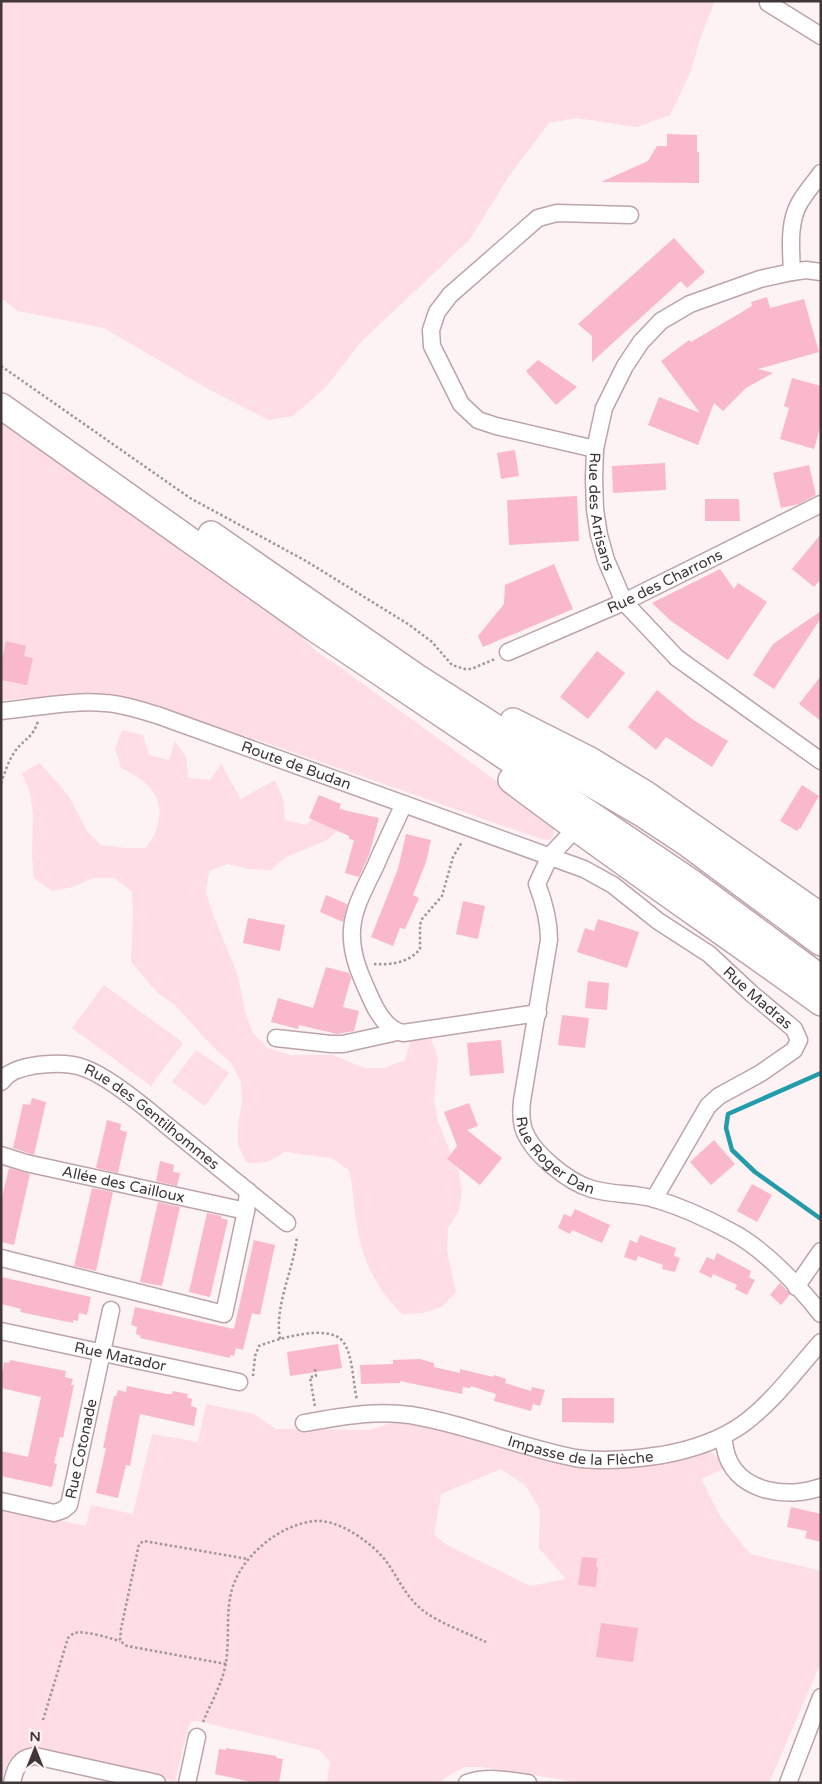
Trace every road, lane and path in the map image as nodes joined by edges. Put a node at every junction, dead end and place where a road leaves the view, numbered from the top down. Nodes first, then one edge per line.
1 (768, 3) dead end
2 (821, 36) edge
3 (821, 173) edge
4 (630, 215) dead end
5 (792, 272) junction
6 (821, 272) edge
7 (1, 366) edge
8 (1, 389) edge
9 (1, 406) edge
10 (595, 449) junction
11 (821, 504) edge
12 (624, 602) junction
13 (508, 652) joint
14 (412, 684) junction
15 (38, 708) junction
16 (1, 711) edge
17 (821, 761) edge
18 (1, 783) edge
19 (404, 804) junction
20 (472, 829) junction
21 (575, 829) junction
22 (550, 856) junction
23 (821, 916) edge
24 (821, 943) edge
25 (356, 963) junction
26 (821, 978) edge
27 (821, 1003) edge
28 (538, 1013) junction
29 (397, 1032) junction
30 (276, 1038) dead end
31 (1, 1082) edge
32 (1, 1155) edge
33 (248, 1191) junction
34 (654, 1199) junction
35 (246, 1211) junction
36 (287, 1223) joint
37 (821, 1251) edge
38 (1, 1258) edge
39 (796, 1287) junction
40 (111, 1310) dead end
41 (821, 1314) edge
42 (1, 1332) edge
43 (280, 1340) junction
44 (821, 1342) edge
45 (101, 1354) junction
46 (315, 1369) dead end
47 (239, 1382) joint
48 (360, 1413) junction
49 (311, 1422) joint
50 (724, 1437) junction
51 (821, 1487) edge
52 (1, 1501) edge
53 (248, 1559) junction
54 (120, 1641) junction
55 (486, 1642) dead end
56 (226, 1664) junction
57 (821, 1697) edge
58 (42, 1720) dead end
59 (816, 1723) edge
60 (197, 1737) joint
61 (12, 1783) edge
62 (157, 1783) edge
63 (187, 1783) edge
64 (467, 1783) edge
65 (528, 1783) edge
66 (788, 1783) edge

1 - 2 street
3 - 5 street
4 - 10 street
5 - 6 street, Rue des Artisans
5 - 10 street, Rue des Artisans
7 - 13 path
8 - 14 highway
9 - 14 highway
10 - 12 street, Rue des Artisans
11 - 12 street, Rue des Charrons
12 - 13 street, Rue des Charrons
12 - 17 street, Rue des Artisans
14 - 21 highway
14 - 23 highway
14 - 24 highway
14 - 26 highway
15 - 16 street, Route de Budan
15 - 18 path
15 - 19 street, Route de Budan
19 - 20 street, Route de Budan
19 - 25 street
20 - 22 street, Route de Budan
20 - 25 path
21 - 22 street
21 - 27 highway
22 - 28 street, Rue Roger Dan
22 - 34 street, Rue Madras
25 - 29 street
28 - 29 street
28 - 34 street, Rue Roger Dan
29 - 30 street
31 - 33 street, Rue des Gentilhommes
32 - 35 street, Allée des Cailloux
33 - 35 street
33 - 36 street, Rue des Gentilhommes
34 - 39 street, Rue Roger Dan
35 - 38 street
36 - 43 path
37 - 39 street
39 - 41 street, Rue Roger Dan
40 - 45 street, Rue Cotonade
42 - 45 street, Rue Matador
43 - 47 path
43 - 48 path
44 - 50 street, Impasse de la Flèche
45 - 47 street, Rue Matador
45 - 52 street, Rue Cotonade
46 - 49 path
48 - 49 street, Impasse de la Flèche
48 - 50 street, Impasse de la Flèche
50 - 51 street
53 - 54 path
53 - 55 path
53 - 56 path
54 - 56 path
54 - 58 path
56 - 60 path
57 - 59 street
59 - 66 street
60 - 63 street
61 - 62 street
64 - 65 street

